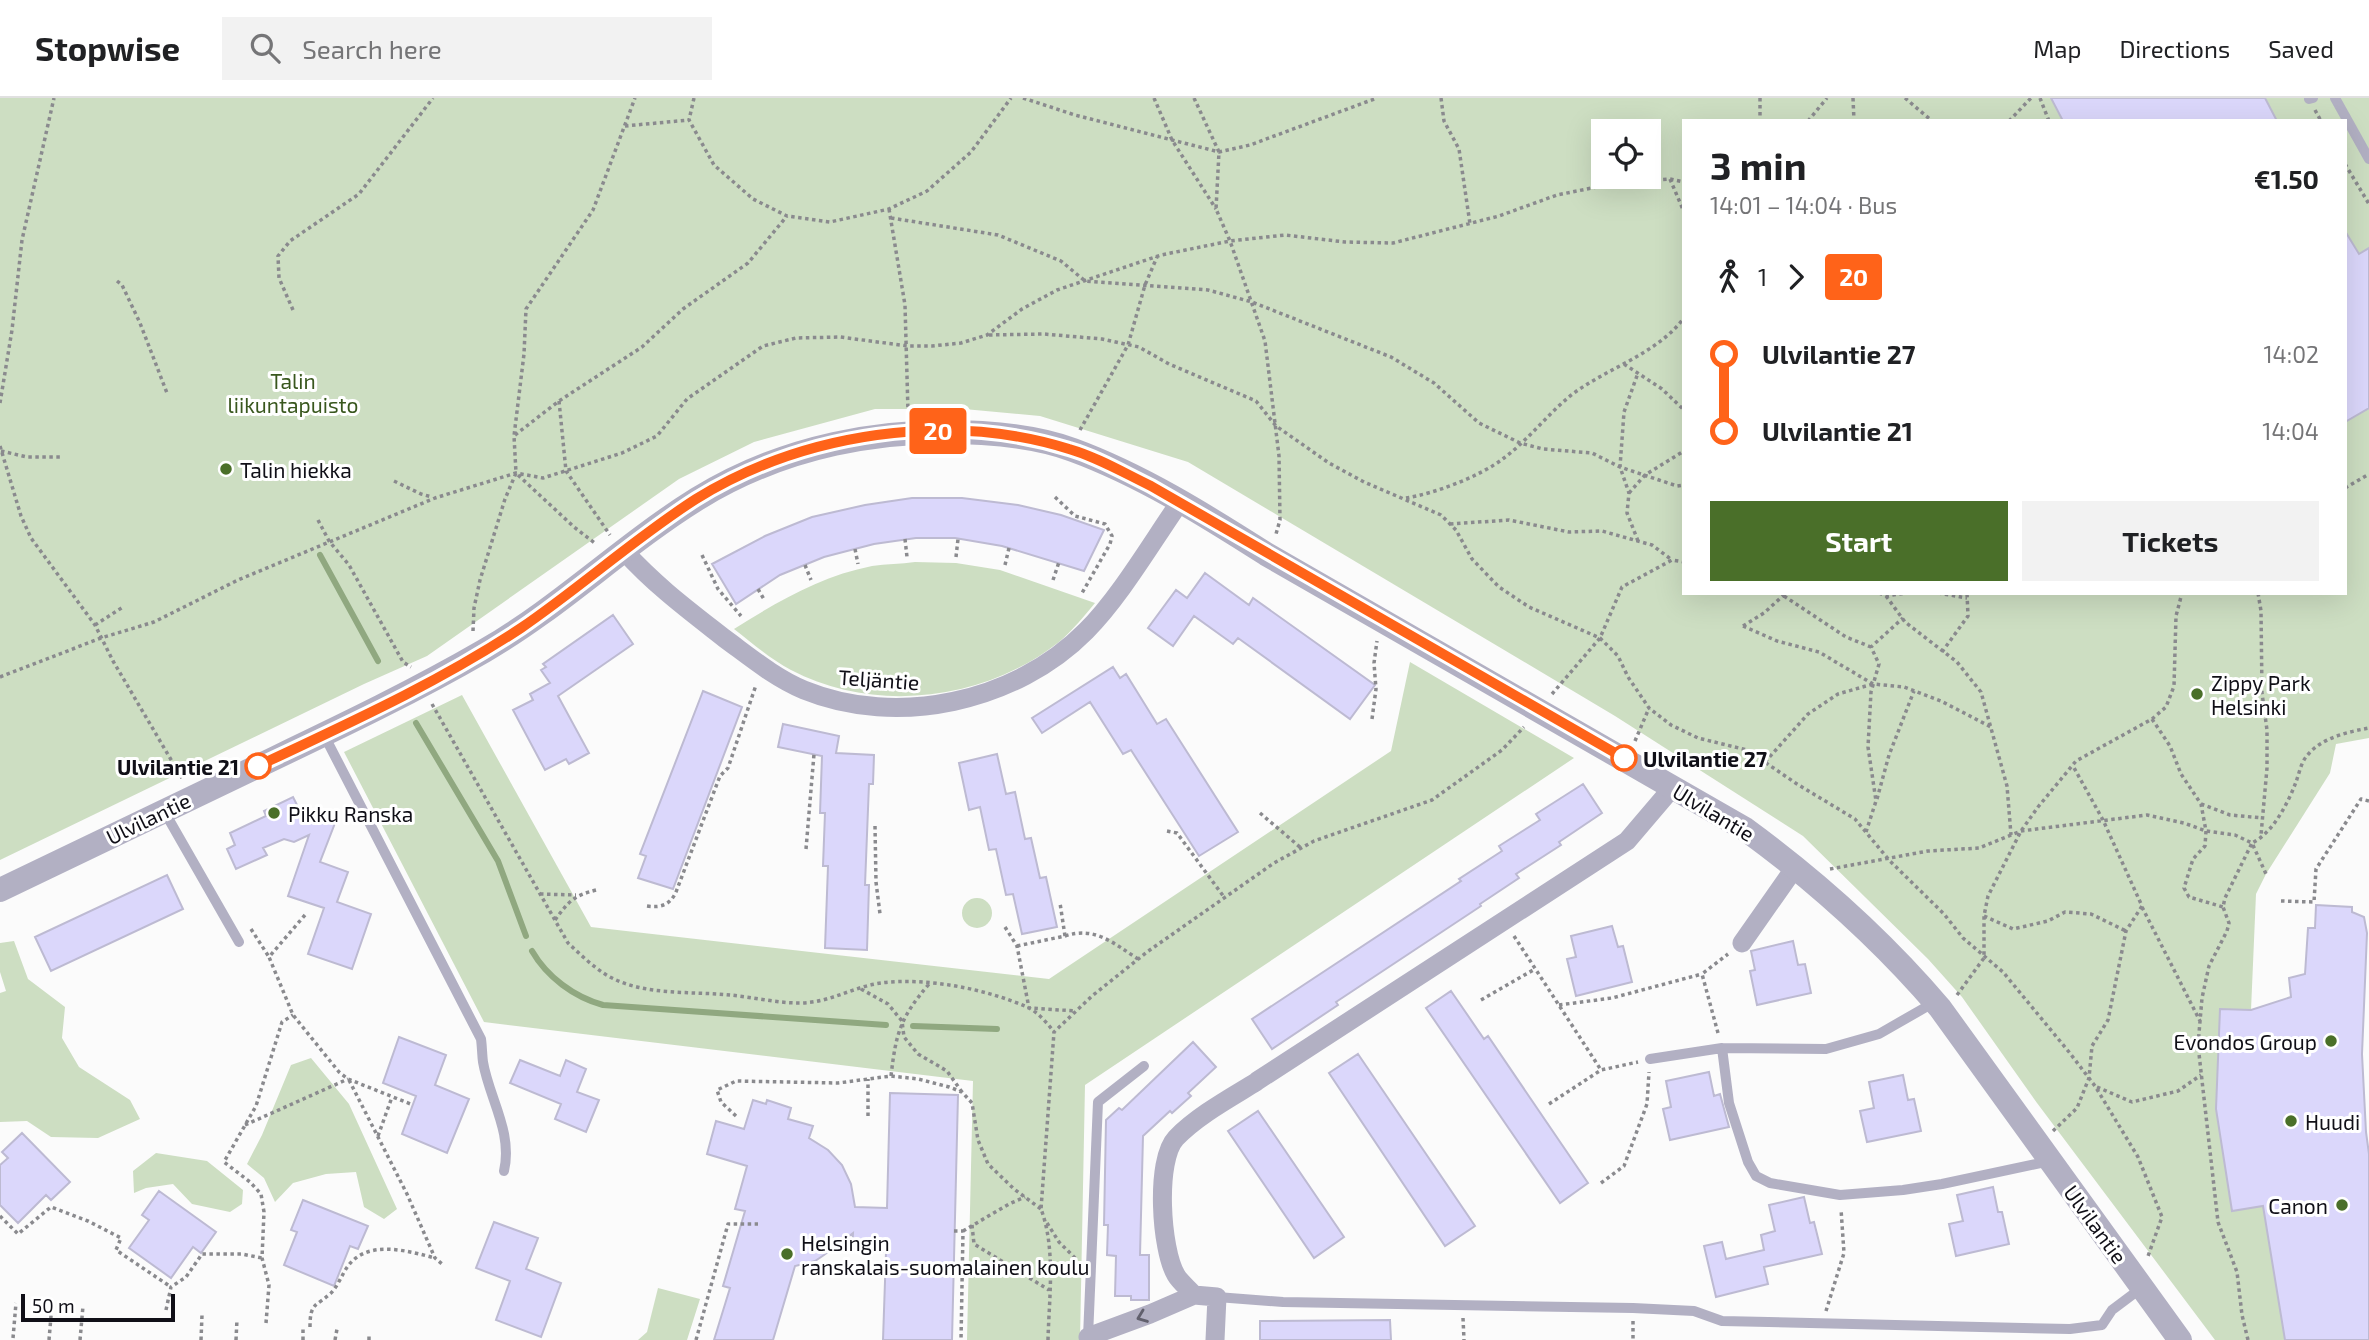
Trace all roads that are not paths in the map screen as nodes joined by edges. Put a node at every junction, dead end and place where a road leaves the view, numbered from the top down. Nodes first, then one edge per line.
1 (2335, 98) edge
2 (2347, 119) edge
3 (2347, 120) edge
4 (2369, 159) edge
5 (1180, 502) junction
6 (617, 543) junction
7 (323, 735) junction
8 (1673, 787) junction
9 (164, 811) junction
10 (1796, 866) junction
11 (0, 890) edge
12 (239, 942) dead end
13 (1742, 943) road end
14 (1945, 999) junction
15 (1722, 1048) junction
16 (1650, 1059) road end
17 (1144, 1066) dead end
18 (2050, 1161) junction
19 (505, 1171) dead end
20 (2142, 1287) junction
21 (1194, 1295) junction
22 (1217, 1297) junction
23 (1088, 1338) edge
24 (1215, 1340) edge
25 (2180, 1340) edge

1 - 2 lane
3 - 4 lane
5 - 6 street, Ulvilantie
5 - 6 street, Teljäntie
5 - 8 street, Ulvilantie
6 - 7 street, Ulvilantie
7 - 9 street, Ulvilantie
7 - 19 lane
8 - 10 street, Ulvilantie
8 - 21 street
9 - 11 street, Ulvilantie
9 - 12 lane
10 - 13 street
10 - 14 street, Ulvilantie
14 - 15 lane
14 - 18 street, Ulvilantie
15 - 16 lane
15 - 18 lane
17 - 23 lane
18 - 20 street, Ulvilantie
20 - 22 lane
20 - 25 street, Ulvilantie
21 - 22 street
21 -> 23 street
22 - 24 street

